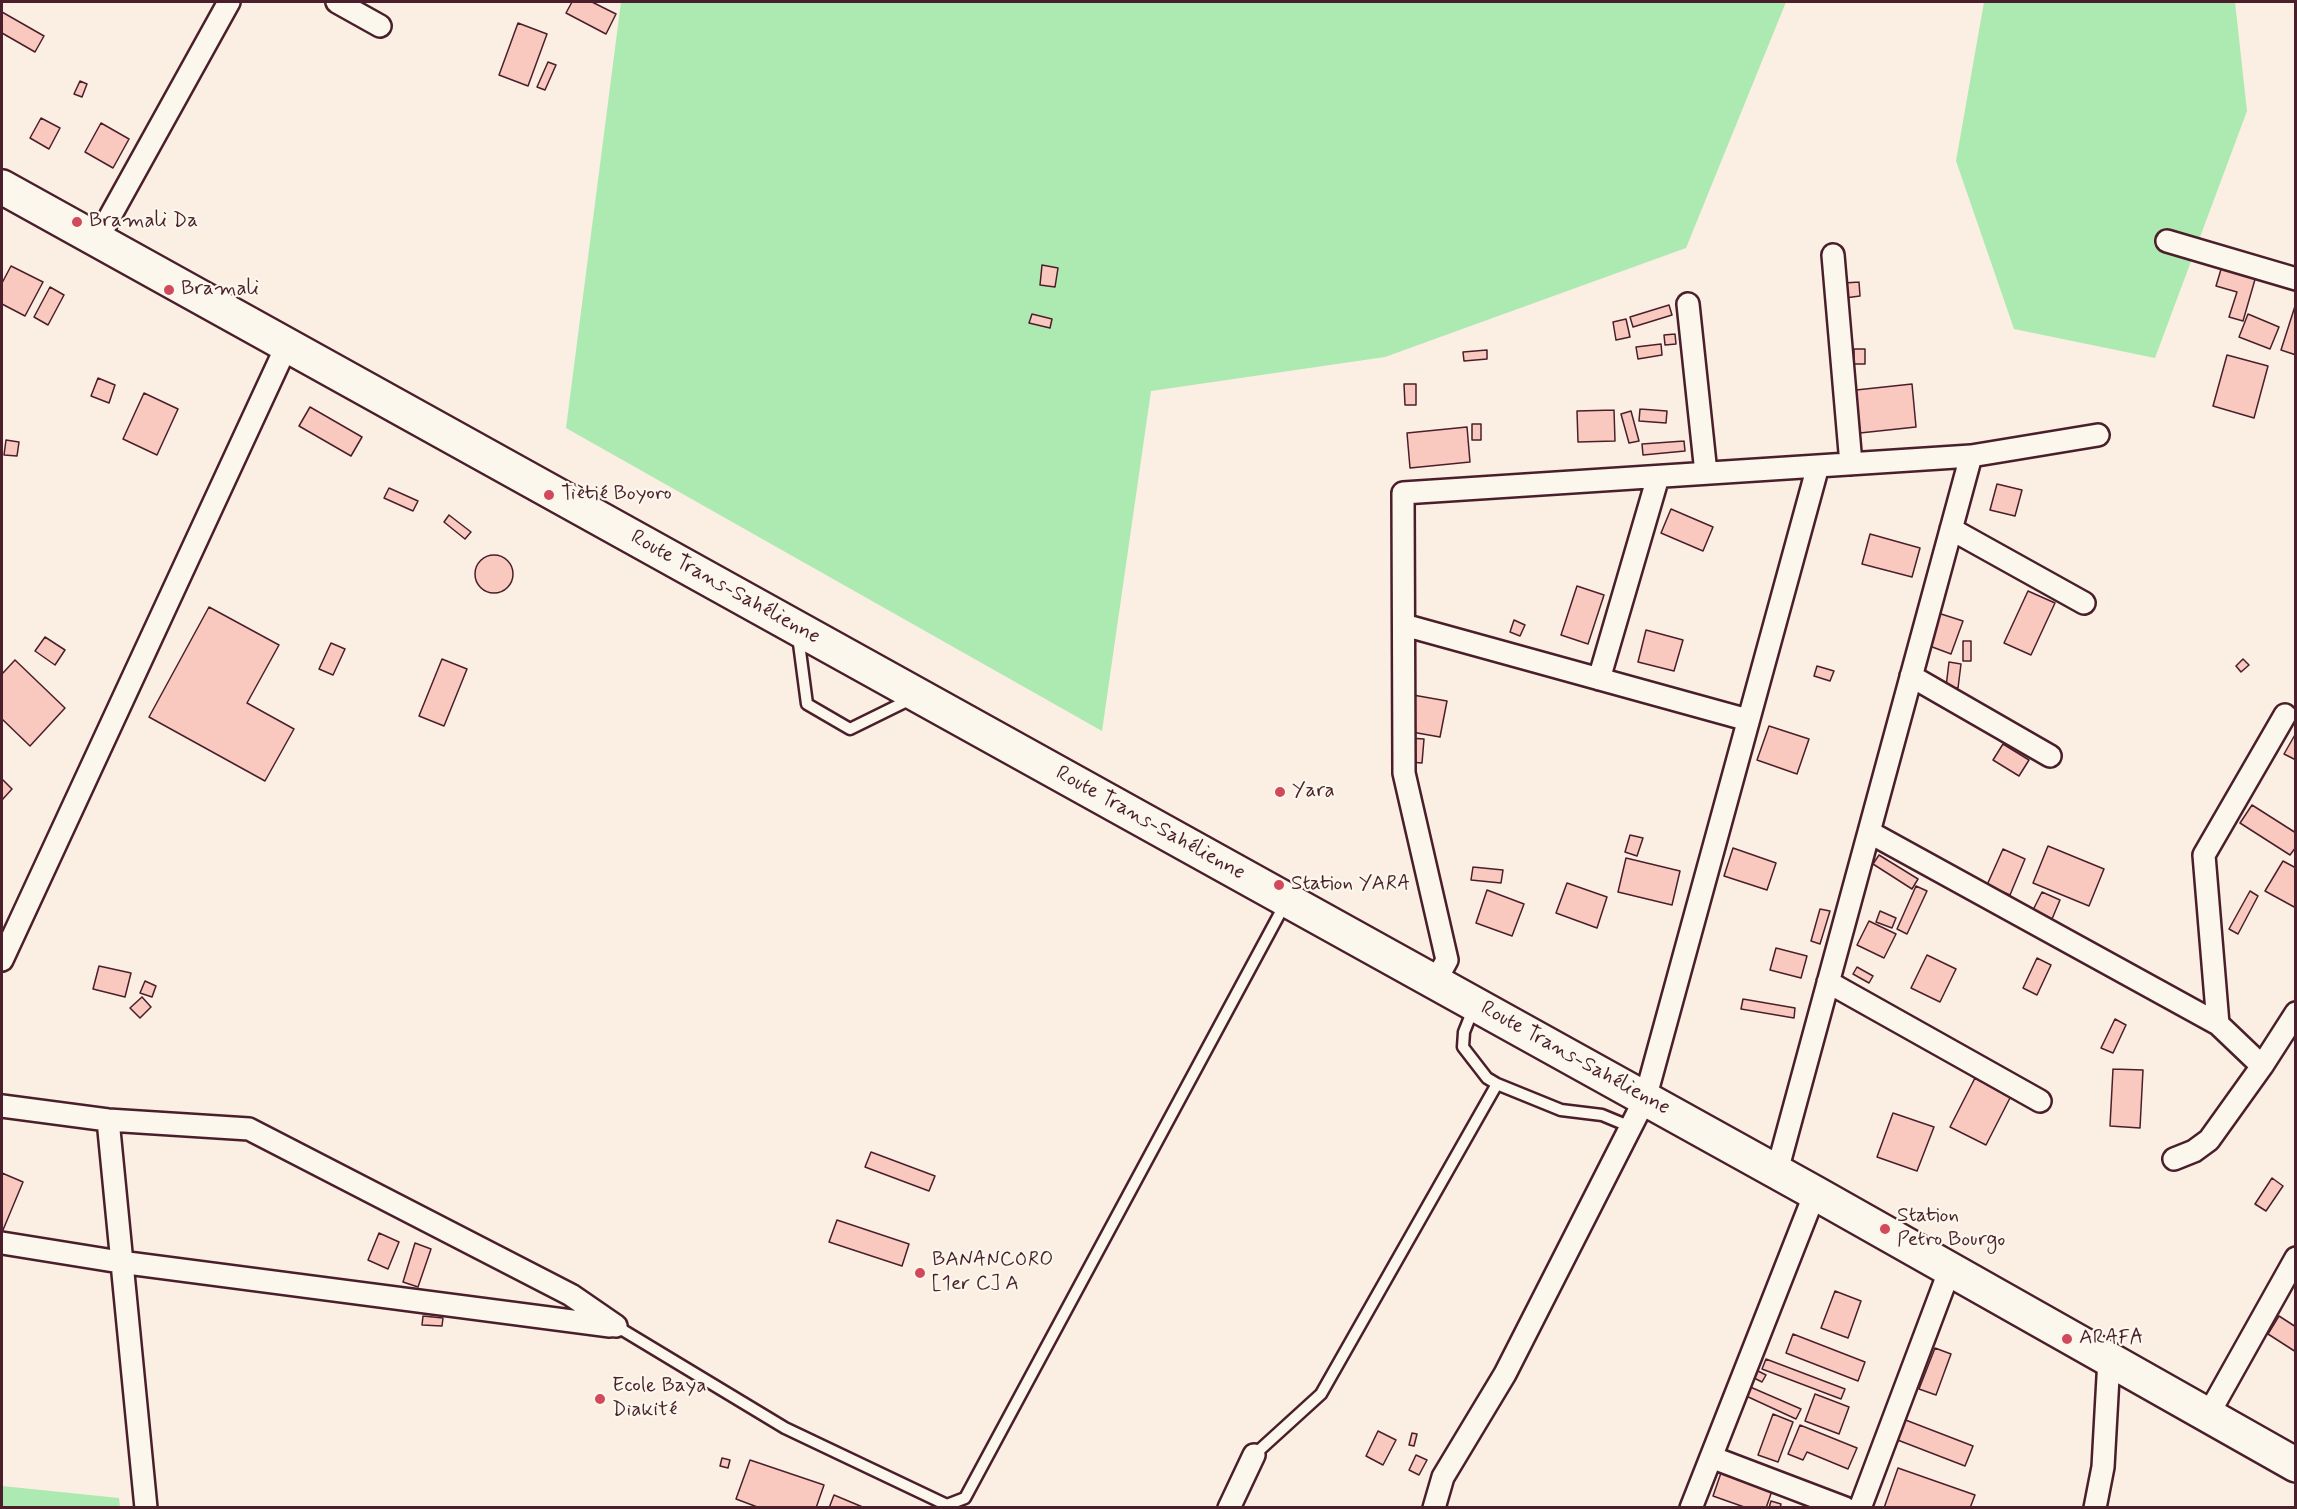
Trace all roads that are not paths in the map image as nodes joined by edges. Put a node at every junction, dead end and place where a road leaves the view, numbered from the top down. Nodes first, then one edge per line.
1 (229, 2) edge
2 (337, 2) edge
3 (380, 26) dead end
4 (2, 187) edge
5 (97, 240) junction
6 (2167, 241) dead end
7 (1833, 255) dead end
8 (2295, 279) edge
9 (1688, 304) dead end
10 (287, 345) junction
11 (2098, 435) dead end
12 (1971, 456) junction
13 (1851, 464) junction
14 (1818, 466) junction
15 (1706, 473) junction
16 (1658, 477) junction
17 (1951, 529) junction
18 (2084, 603) dead end
19 (1404, 625) junction
20 (797, 628) junction
21 (1911, 676) junction
22 (1599, 679) junction
23 (918, 695) junction
24 (2285, 715) dead end
25 (1748, 720) junction
26 (2050, 756) dead end
27 (1869, 832) junction
28 (1287, 900) junction
29 (2, 960) edge
30 (1435, 982) junction
31 (1828, 982) junction
32 (1475, 1004) junction
33 (2295, 1013) edge
34 (2218, 1024) junction
35 (2262, 1066) junction
36 (1497, 1084) junction
37 (2040, 1101) dead end
38 (2, 1106) edge
39 (1638, 1113) junction
40 (108, 1120) junction
41 (2174, 1159) dead end
42 (1777, 1172) junction
43 (1815, 1193) junction
44 (2, 1243) edge
45 (2295, 1258) edge
46 (120, 1262) junction
47 (1950, 1269) junction
48 (616, 1326) junction
49 (2109, 1359) junction
50 (2208, 1415) junction
51 (1254, 1455) joint
52 (1711, 1457) junction
53 (2295, 1465) edge
54 (146, 1508) edge
55 (1229, 1508) edge
56 (1434, 1508) edge
57 (1691, 1508) edge
58 (1845, 1508) edge
59 (1860, 1508) edge
60 (2095, 1508) edge

1 - 5 street
2 - 3 street
4 - 5 highway, Route Trans-Sahélienne
5 - 10 highway, Route Trans-Sahélienne
6 - 8 street
7 - 13 street
9 - 15 street
10 - 20 highway, Route Trans-Sahélienne
10 - 29 street
11 - 12 street
12 - 13 street
12 - 17 street
13 - 14 street
14 - 15 street
14 - 25 street
15 - 16 street
16 - 19 street
16 - 22 street
17 - 18 street
17 - 21 street
19 - 22 street
19 - 30 street
20 - 23 highway, Route Trans-Sahélienne
20 - 23 lane
21 - 26 street
21 - 27 street
22 - 25 street
23 - 28 highway, Route Trans-Sahélienne
24 - 34 street
25 - 39 street
27 - 31 street
27 - 34 street
28 - 30 highway, Route Trans-Sahélienne
28 - 48 lane
30 - 32 highway, Route Trans-Sahélienne
31 - 37 street
31 - 42 street
32 - 36 lane
32 - 39 highway, Route Trans-Sahélienne
33 - 35 street
34 - 35 street
35 - 41 street
36 - 39 lane
36 - 51 lane
38 - 40 street
39 - 42 highway, Route Trans-Sahélienne
39 - 56 street
40 - 46 street
40 - 48 street
42 - 43 highway, Route Trans-Sahélienne
43 - 47 highway, Route Trans-Sahélienne
43 - 52 street
44 - 46 street
45 - 50 street
46 - 48 street
46 - 54 street
47 - 49 highway, Route Trans-Sahélienne
47 - 59 street
49 - 50 highway, Route Trans-Sahélienne
49 - 60 street
50 - 53 highway, Route Trans-Sahélienne
51 - 55 street
52 - 57 street
52 - 58 street

